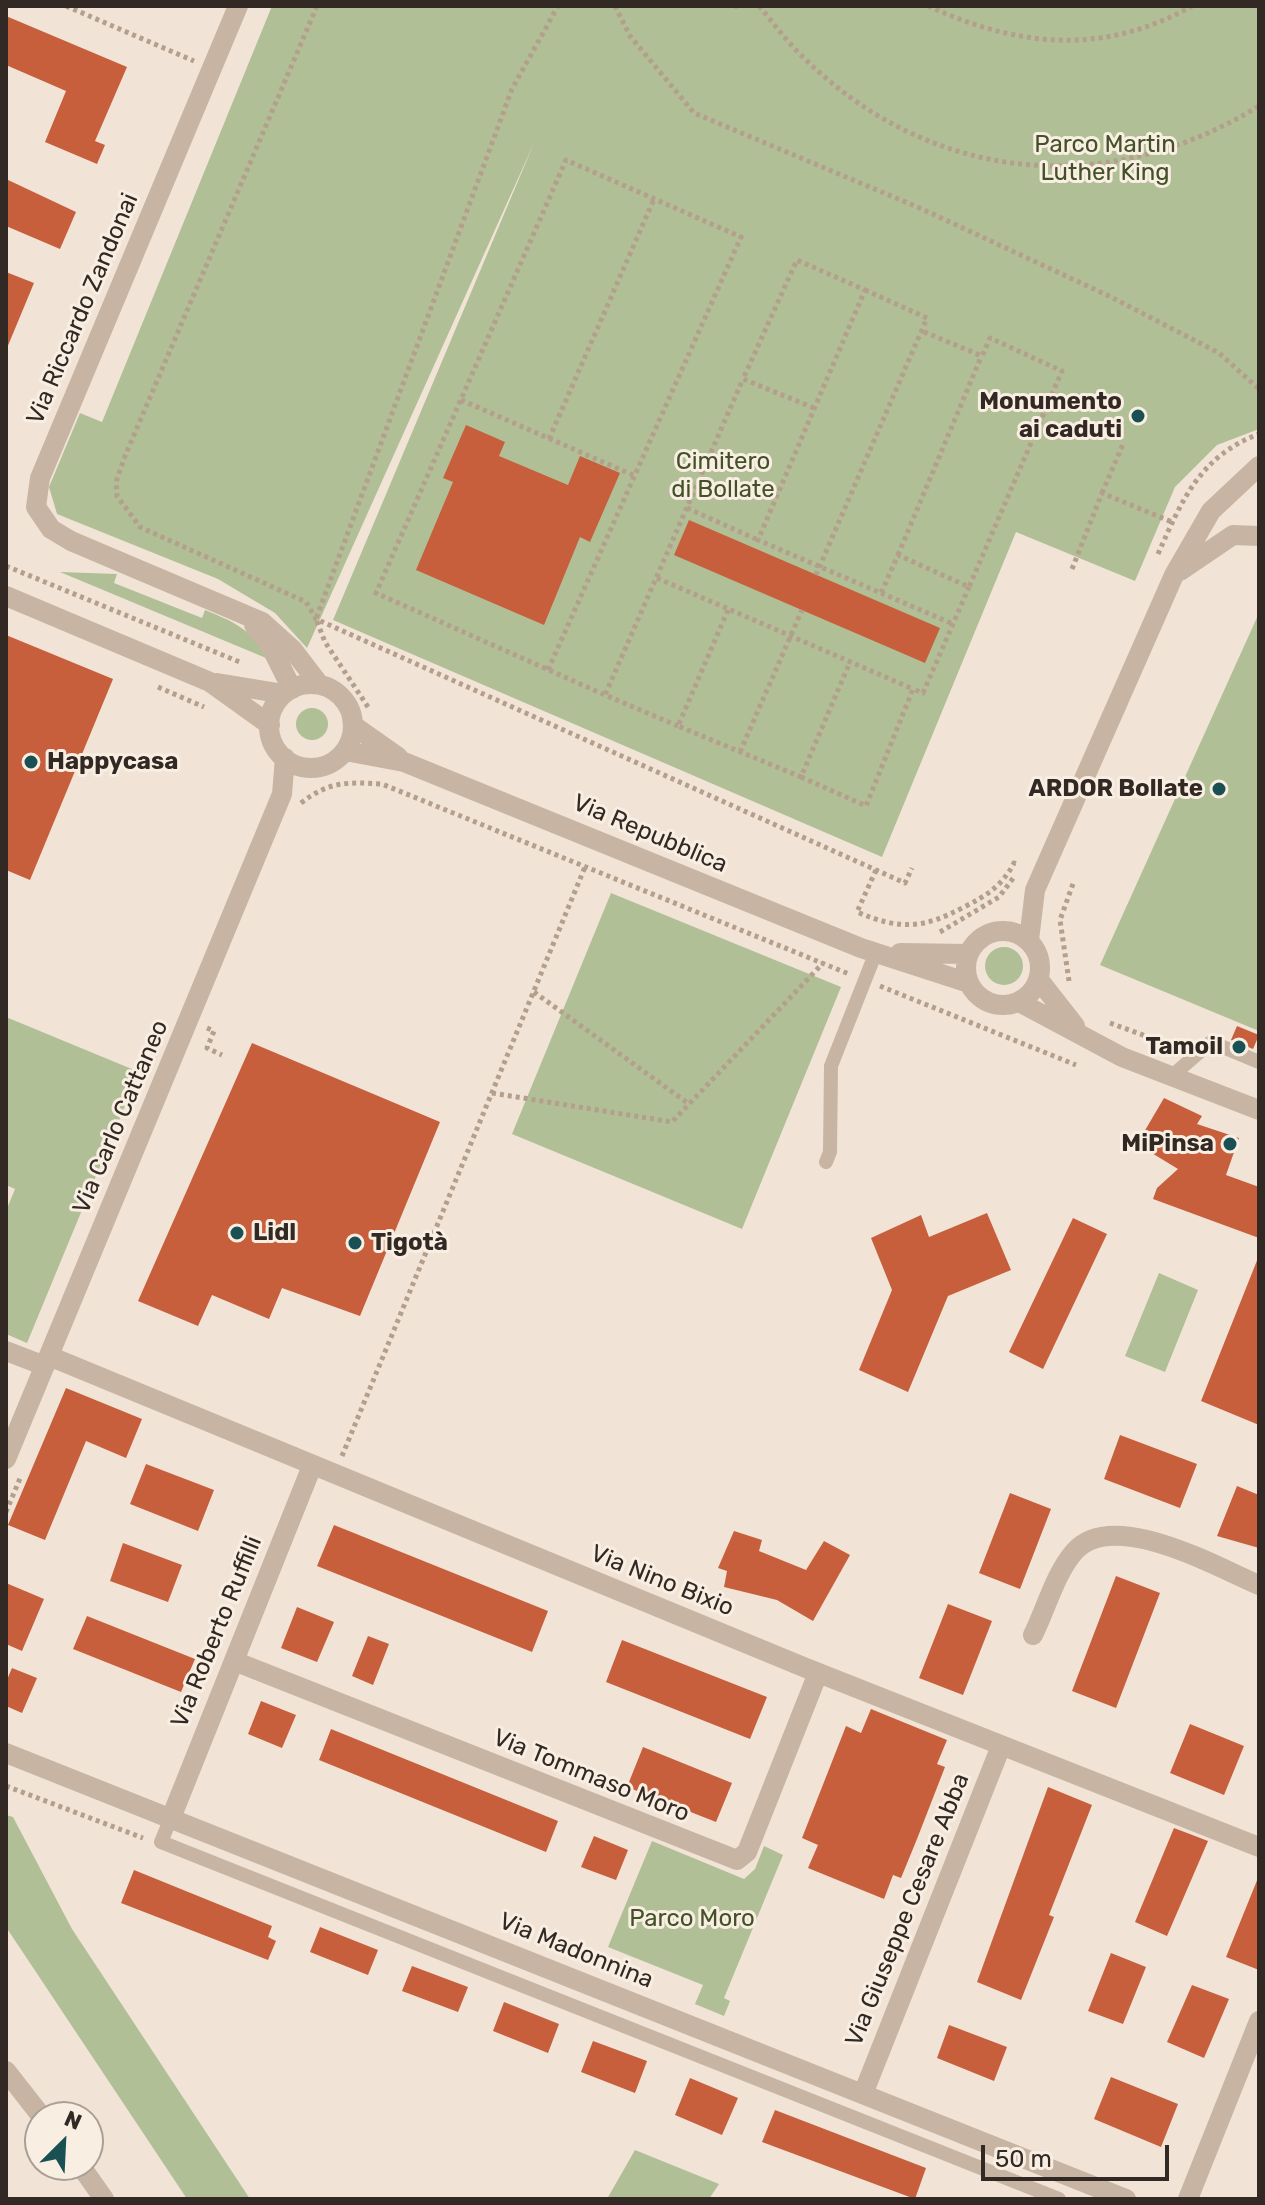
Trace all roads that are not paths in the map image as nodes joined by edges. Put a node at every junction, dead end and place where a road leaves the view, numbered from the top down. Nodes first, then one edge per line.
1 (238, 6) edge
2 (1259, 466) edge
3 (1259, 536) edge
4 (1174, 575) junction
5 (6, 596) edge
6 (240, 611) junction
7 (210, 682) junction
8 (319, 684) junction
9 (288, 692) junction
10 (270, 725) junction
11 (354, 726) junction
12 (345, 751) junction
13 (285, 758) junction
14 (404, 762) junction
15 (309, 768) junction
16 (282, 794) junction
17 (1035, 890) junction
18 (999, 930) junction
19 (1029, 940) junction
20 (876, 952) junction
21 (968, 954) junction
22 (1039, 980) junction
23 (969, 983) junction
24 (1019, 1002) junction
25 (1080, 1032) junction
26 (1259, 1062) edge
27 (1172, 1076) junction
28 (1259, 1110) edge
29 (826, 1162) dead end
30 (6, 1351) edge
31 (47, 1361) junction
32 (6, 1459) edge
33 (312, 1466) junction
34 (1259, 1585) edge
35 (1033, 1635) dead end
36 (234, 1661) junction
37 (818, 1673) junction
38 (1001, 1746) junction
39 (6, 1753) edge
40 (171, 1818) junction
41 (1259, 1847) edge
42 (1259, 2021) edge
43 (6, 2071) edge
44 (863, 2094) junction
45 (29, 2101) edge
46 (91, 2181) edge
47 (104, 2199) edge
48 (1059, 2199) edge
49 (1126, 2199) edge
50 (1188, 2199) edge

1 - 6 street, Via Riccardo Zandonai
2 - 4 street
3 - 4 street
4 - 17 street
5 - 7 street
6 - 8 street, Via Riccardo Zandonai
6 - 9 street, Via Riccardo Zandonai
7 - 9 street
7 - 10 street
8 - 9 street
8 - 11 street
9 - 10 street
10 - 13 street
11 - 12 street
11 - 14 street, Via Repubblica
12 - 14 street, Via Repubblica
12 - 15 street
13 - 15 street
13 - 16 street, Via Carlo Cattaneo
14 - 20 street, Via Repubblica
15 - 16 street, Via Carlo Cattaneo
16 - 31 street, Via Carlo Cattaneo
17 - 18 street
17 - 19 street
18 - 19 street
18 - 21 street
19 - 22 street
20 - 21 street, Via Repubblica
20 - 23 street, Via Repubblica
20 - 29 lane
21 - 23 street
22 - 24 street
22 - 25 street
23 - 24 street
24 - 25 street
25 - 27 street
26 - 27 lane
27 - 28 street
30 - 31 street, Via Nino Bixio
31 - 32 street, Via Carlo Cattaneo
31 - 33 street, Via Nino Bixio
33 - 36 street, Via Roberto Ruffilli
33 - 37 street, Via Nino Bixio
34 - 35 street
36 - 37 street, Via Tommaso Moro
36 - 40 street, Via Roberto Ruffilli
37 - 38 street, Via Nino Bixio
38 - 41 street, Via Nino Bixio
38 - 44 street, Via Giuseppe Cesare Abba
39 - 40 street, Via Madonnina
40 - 44 street, Via Madonnina
40 - 48 lane
42 - 50 street
43 - 45 street
44 - 49 street, Via Madonnina
46 - 47 street

